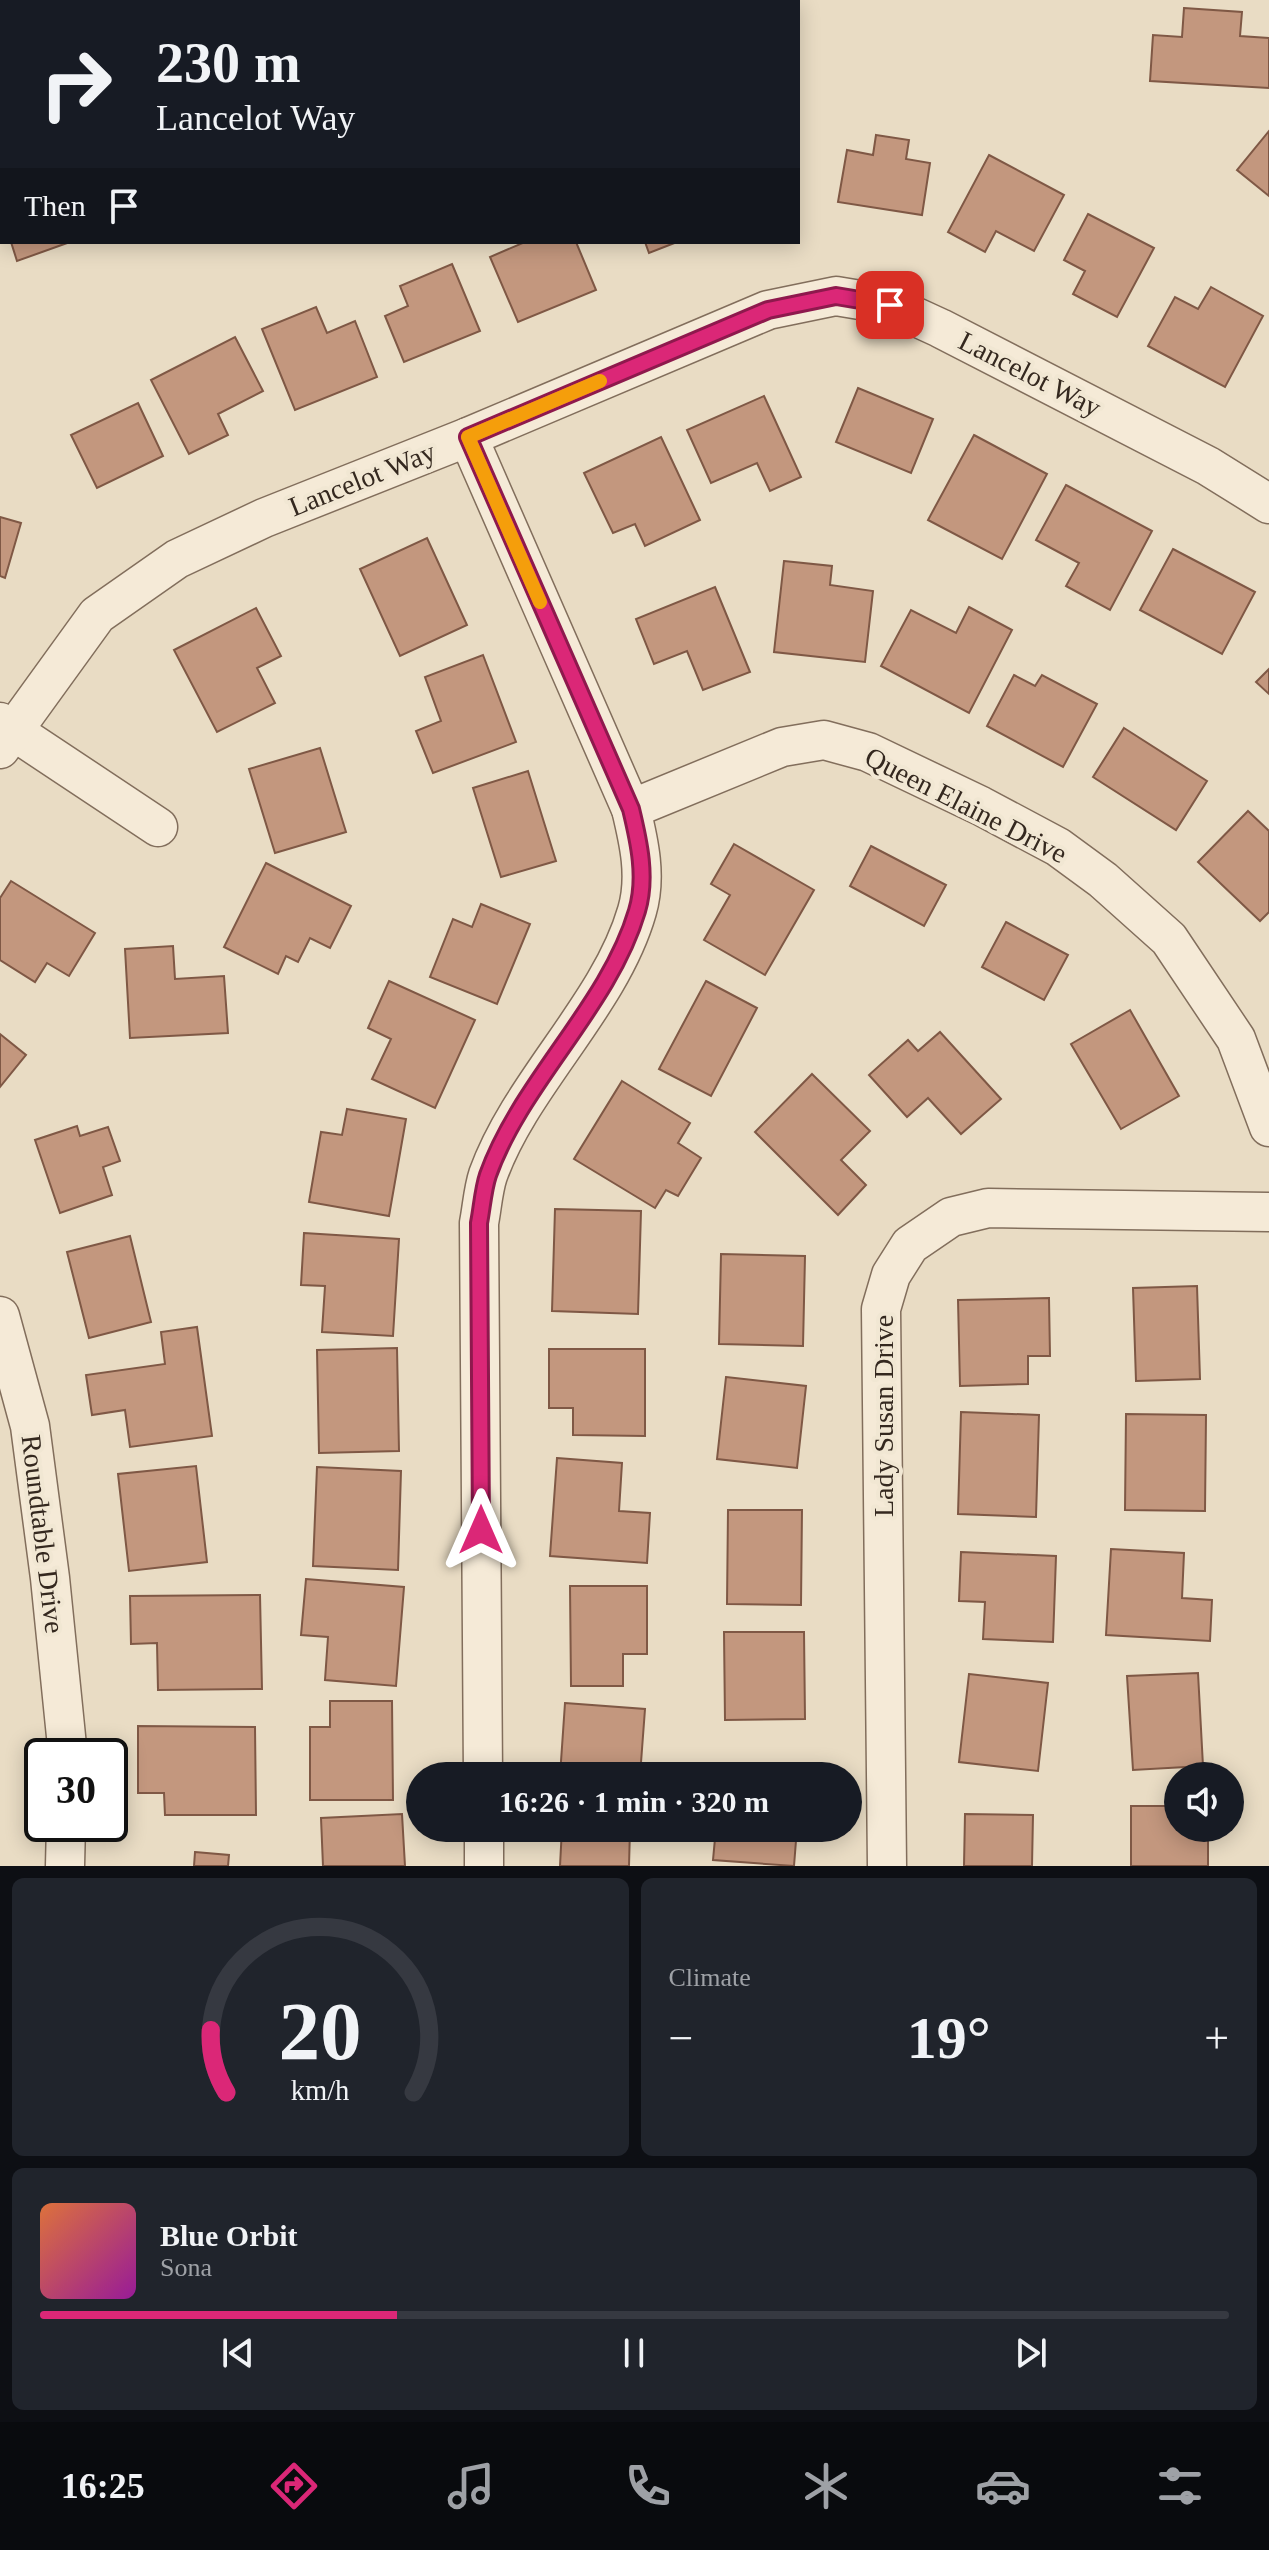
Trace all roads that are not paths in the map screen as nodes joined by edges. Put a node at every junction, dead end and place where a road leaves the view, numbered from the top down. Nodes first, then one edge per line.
1 (468, 437) junction
2 (1269, 504) edge
3 (4, 733) edge
4 (631, 809) junction
5 (158, 827) dead end
6 (1269, 1127) edge
7 (1269, 1212) edge
8 (0, 1316) edge
9 (66, 1738) edge
10 (483, 1762) edge
11 (66, 1842) edge
12 (484, 1842) edge
13 (65, 1866) edge
14 (484, 1866) edge
15 (887, 1866) edge

1 - 2 street, Lancelot Way
1 - 3 street, Lancelot Way
1 - 4 street
3 - 5 street
4 - 6 street, Queen Elaine Drive
4 - 10 street
7 - 15 street, Lady Susan Drive
8 - 9 street, Roundtable Drive
11 - 13 street
12 - 14 street

